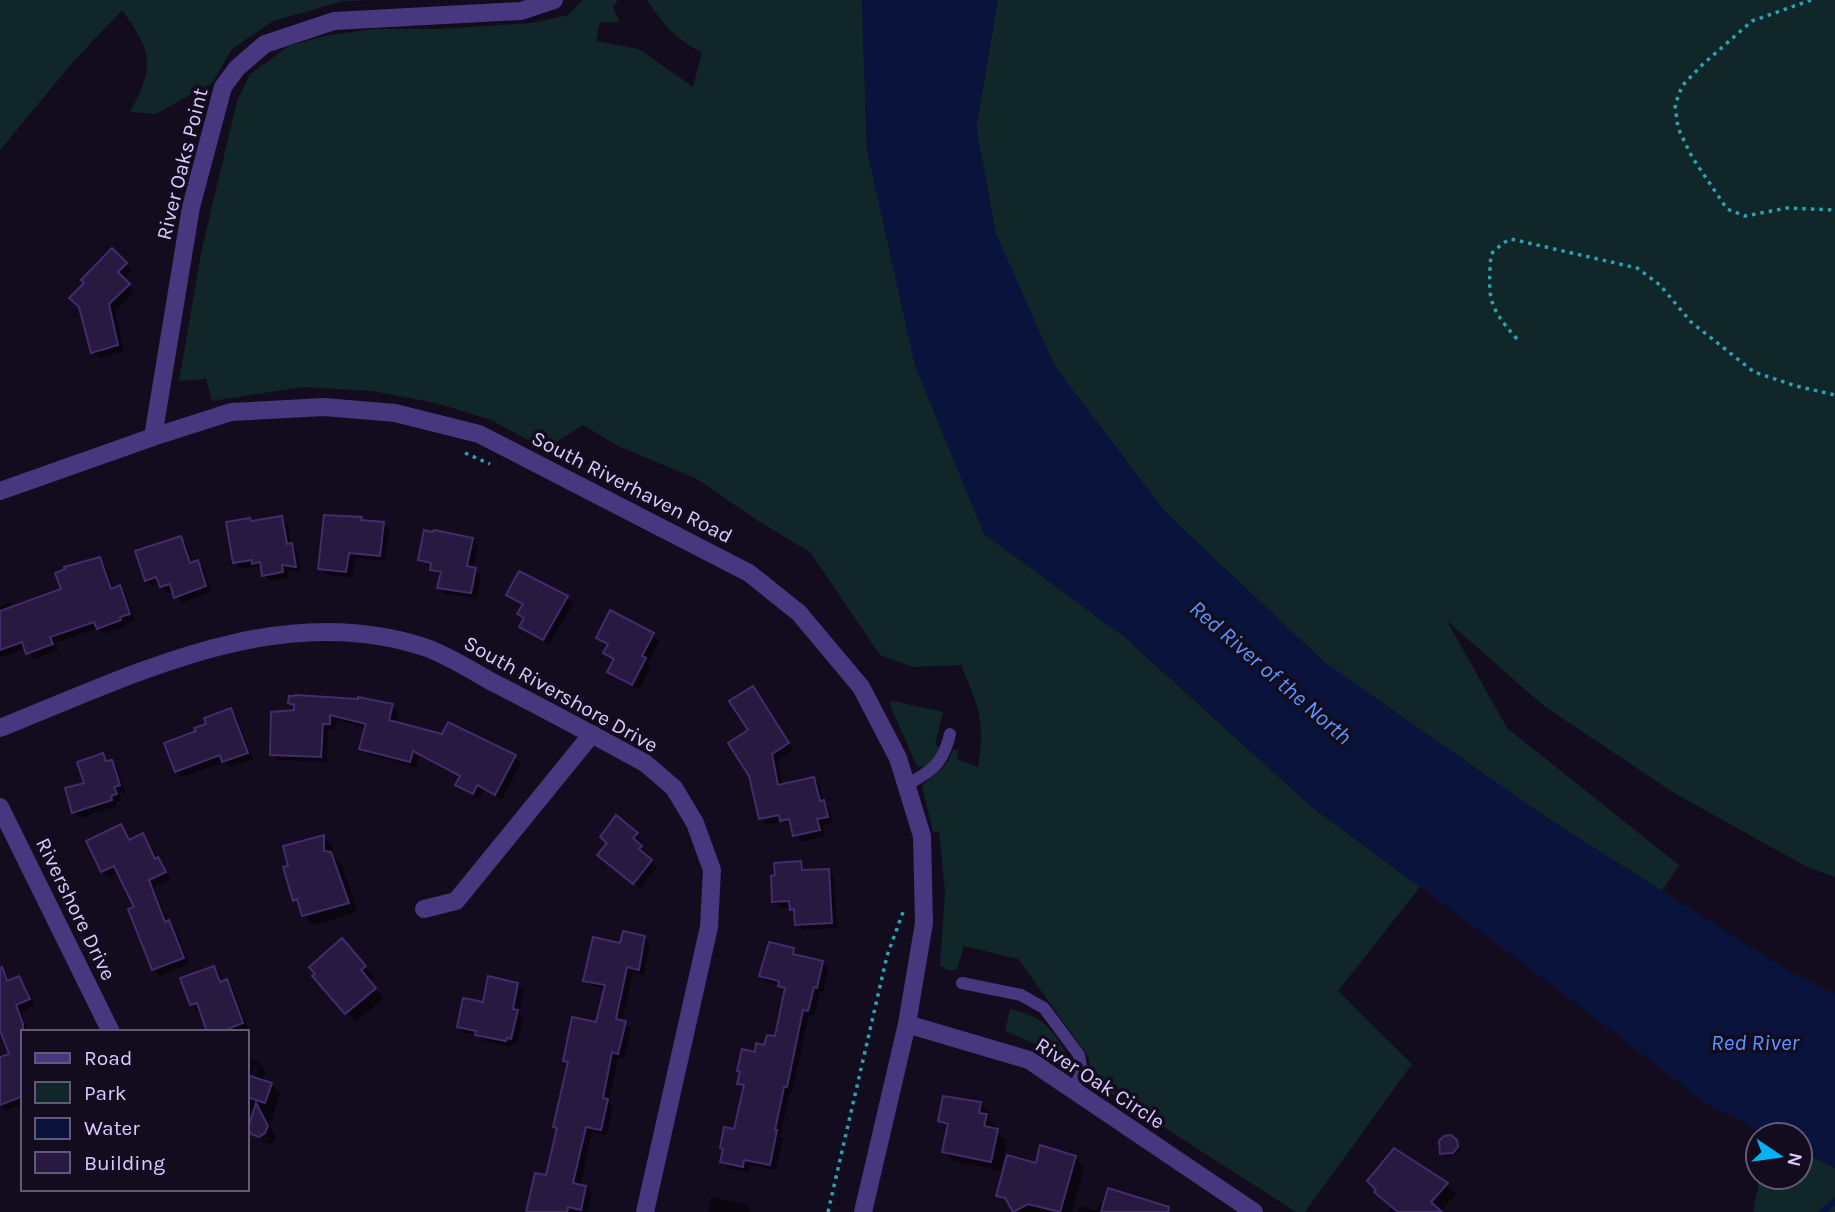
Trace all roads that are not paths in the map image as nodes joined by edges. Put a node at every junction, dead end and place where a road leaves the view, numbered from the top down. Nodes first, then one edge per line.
1 (554, 0) edge
2 (153, 437) junction
3 (0, 491) edge
4 (0, 728) edge
5 (592, 734) junction
6 (950, 734) dead end
7 (906, 785) junction
8 (0, 807) edge
9 (424, 909) dead end
10 (962, 983) dead end
11 (907, 1024) junction
12 (110, 1030) edge
13 (1073, 1090) junction
14 (645, 1212) edge
15 (863, 1212) edge
16 (1254, 1212) edge

1 - 2 street, River Oaks Point
2 - 3 street, South Riverhaven Road
2 - 7 street, South Riverhaven Road
4 - 5 street, South Rivershore Drive
5 - 9 street
5 - 14 street, South Rivershore Drive
6 - 7 lane
7 - 11 street, South Riverhaven Road
8 - 12 street, Rivershore Drive
10 - 13 lane
11 - 13 street, River Oak Circle
11 - 15 street, South Riverhaven Road
13 - 16 street, River Oak Circle

